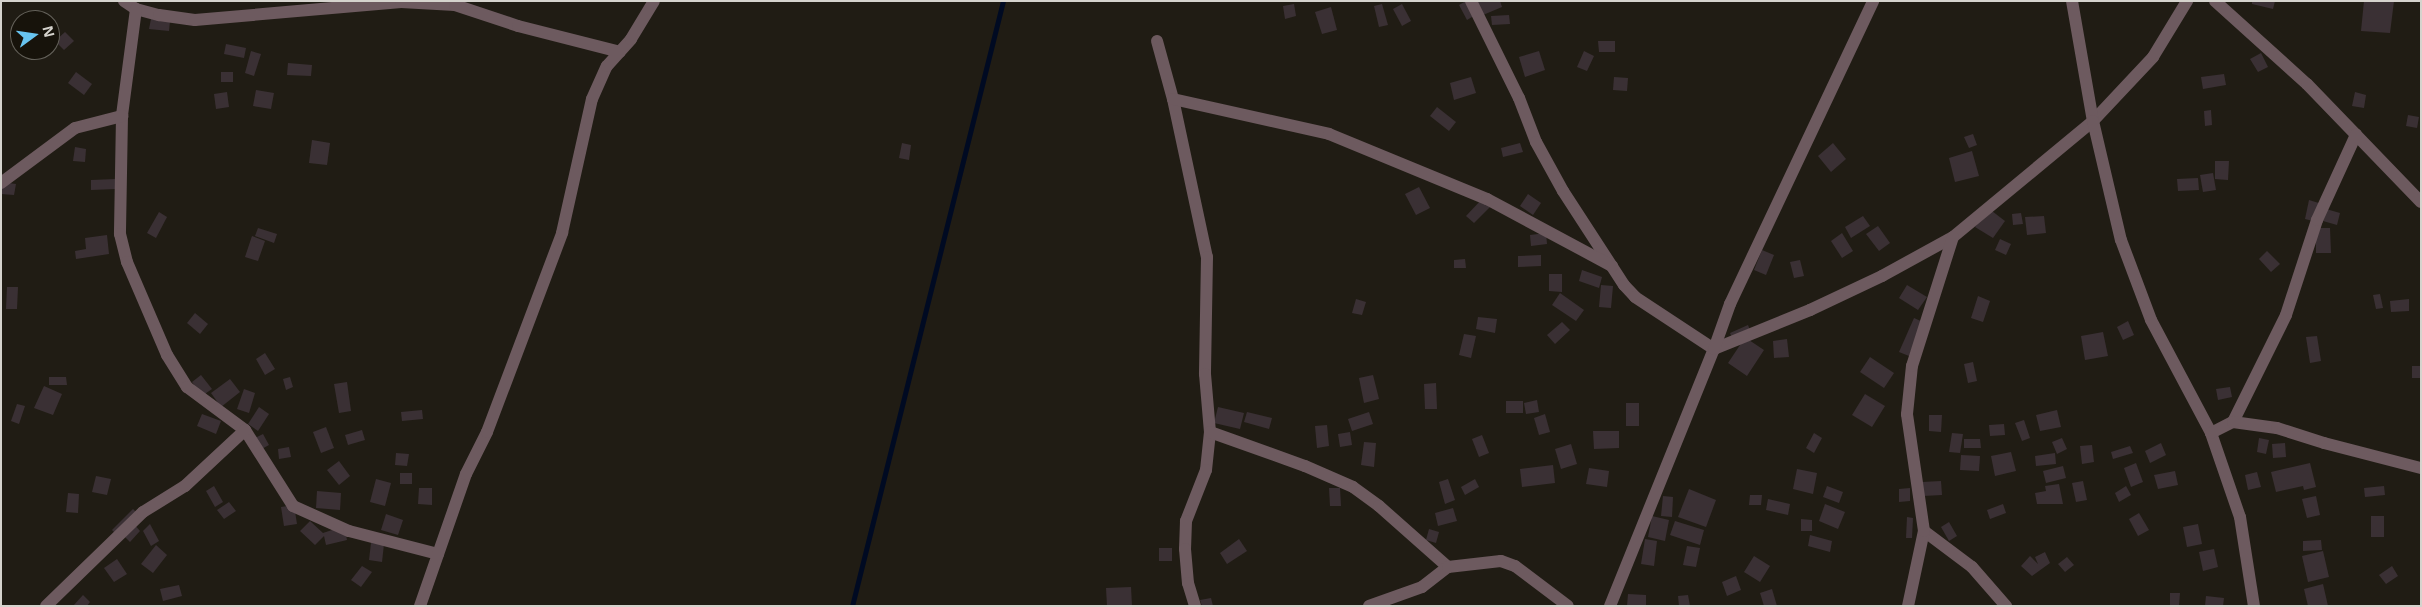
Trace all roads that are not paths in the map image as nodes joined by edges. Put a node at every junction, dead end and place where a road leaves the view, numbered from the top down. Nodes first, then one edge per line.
1 (124, 1) edge
2 (654, 1) edge
3 (1471, 1) edge
4 (1873, 1) edge
5 (2072, 1) edge
6 (2187, 1) edge
7 (2215, 1) edge
8 (136, 9) junction
9 (1158, 41) dead end
10 (620, 52) junction
11 (1173, 98) junction
12 (122, 116) junction
13 (2093, 121) junction
14 (2356, 135) junction
15 (1, 183) edge
16 (2421, 202) edge
17 (1953, 237) junction
18 (1612, 266) junction
19 (1714, 349) junction
20 (2234, 422) junction
21 (244, 430) junction
22 (1210, 432) junction
23 (2211, 432) junction
24 (2421, 468) edge
25 (1924, 531) junction
26 (438, 554) junction
27 (1448, 567) junction
28 (49, 605) edge
29 (420, 606) edge
30 (1195, 606) edge
31 (1368, 606) edge
32 (1568, 606) edge
33 (1610, 606) edge
34 (1908, 606) edge
35 (2006, 606) edge
36 (2254, 606) edge

1 - 8 street
2 - 10 street
3 - 18 street
4 - 19 street
5 - 13 street
6 - 13 street
7 - 14 street
8 - 10 street
8 - 12 street
9 - 11 street
10 - 26 street
11 - 18 street
11 - 22 street
12 - 15 street
12 - 21 street
13 - 17 street
13 - 23 street
14 - 16 street
14 - 20 street
17 - 19 street
17 - 25 street
18 - 19 street
19 - 33 street
20 - 23 street
20 - 24 street
21 - 26 street
21 - 28 street
22 - 27 street
22 - 30 street
23 - 36 street
25 - 34 street
25 - 35 street
26 - 29 street
27 - 31 street
27 - 32 street

